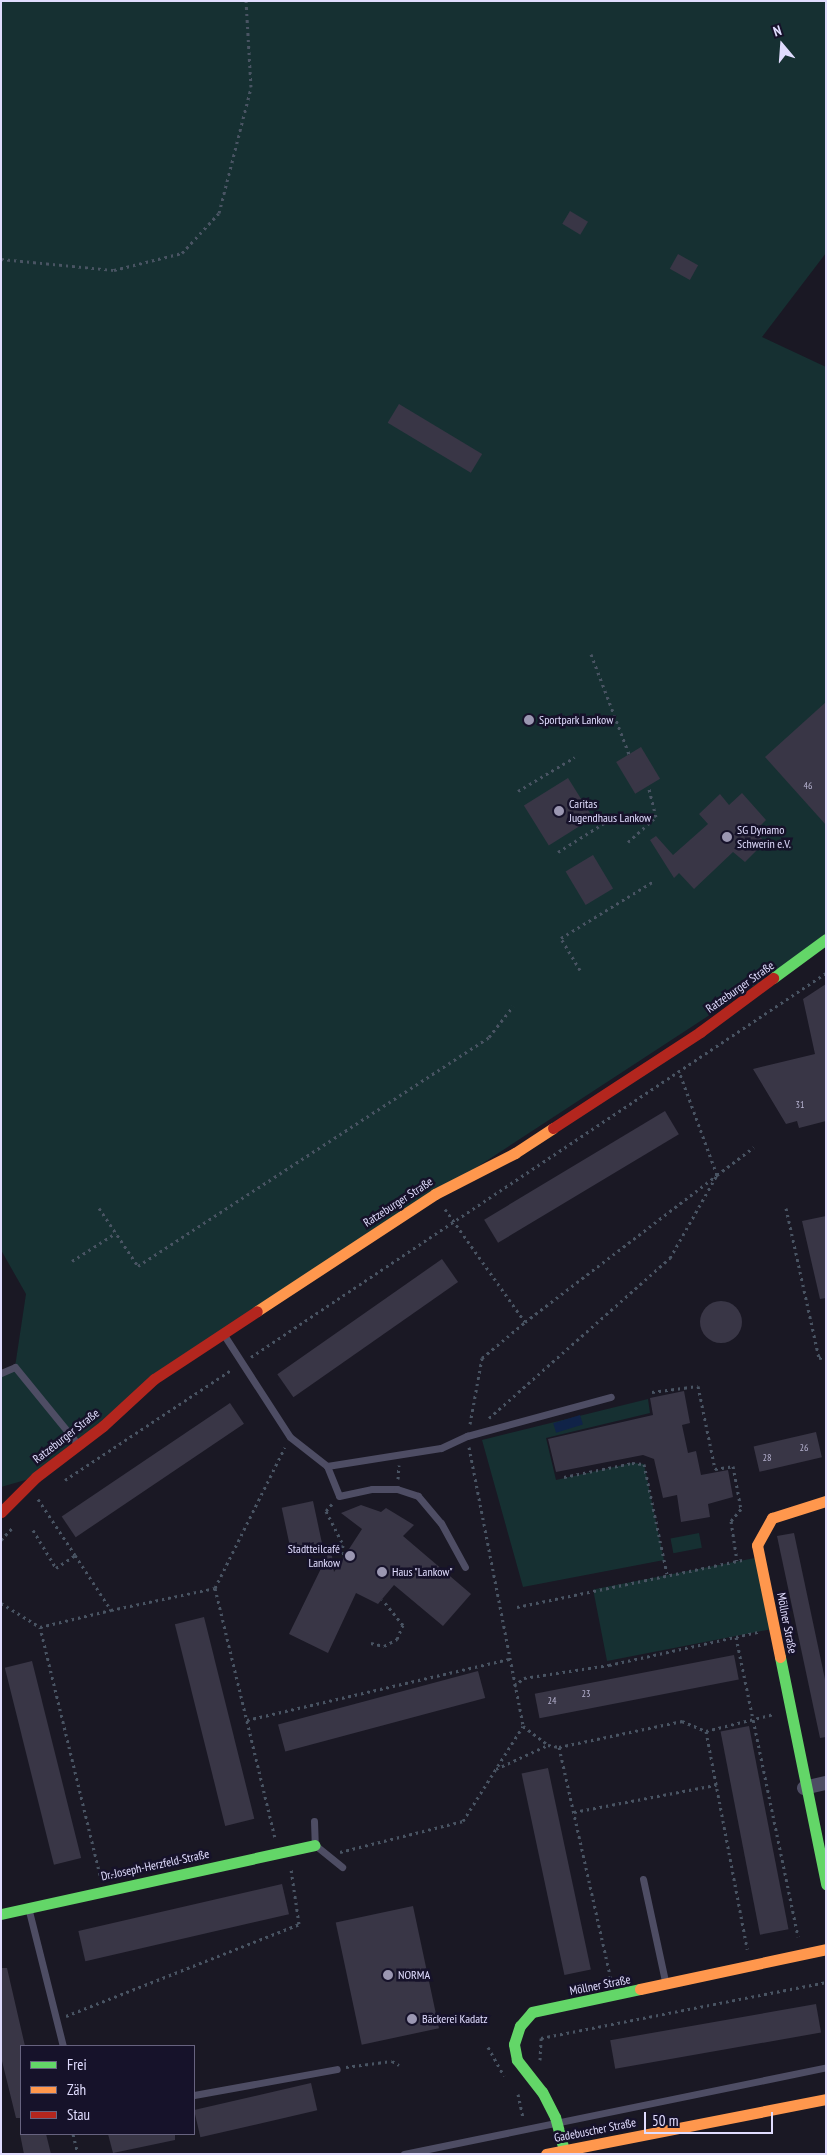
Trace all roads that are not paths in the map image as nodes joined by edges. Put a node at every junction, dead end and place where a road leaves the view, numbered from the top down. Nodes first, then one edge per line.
1 (826, 939) edge
2 (223, 1333) junction
3 (1, 1374) edge
4 (611, 1397) dead end
5 (77, 1443) junction
6 (327, 1466) junction
7 (826, 1501) edge
8 (1, 1512) edge
9 (465, 1567) dead end
10 (826, 1783) edge
11 (804, 1788) junction
12 (314, 1820) dead end
13 (314, 1845) junction
14 (342, 1867) dead end
15 (643, 1879) dead end
16 (826, 1884) edge
17 (28, 1908) junction
18 (1, 1914) edge
19 (826, 1949) edge
20 (666, 1985) junction
21 (63, 2045) edge
22 (826, 2067) edge
23 (337, 2069) road end
24 (195, 2095) edge
25 (826, 2099) edge
26 (558, 2124) junction
27 (564, 2152) edge
28 (404, 2154) edge
29 (546, 2154) edge

1 - 2 street, Ratzeburger Straße
2 - 5 street, Ratzeburger Straße
2 - 6 lane
3 - 5 lane
4 - 6 lane
5 - 8 street, Ratzeburger Straße
6 - 9 lane
7 - 11 street, Möllner Straße
10 - 11 street
11 - 16 street, Möllner Straße
12 - 13 lane
13 - 14 lane
13 - 17 street, Dr.-Joseph-Herzfeld-Straße
15 - 20 lane
17 - 18 street, Dr.-Joseph-Herzfeld-Straße
17 - 21 lane
19 - 20 street, Möllner Straße
20 - 26 street, Möllner Straße
22 - 26 lane
23 - 24 lane
25 - 27 street, Gadebuscher Straße
26 - 27 street, Möllner Straße
26 - 28 lane
27 - 29 street, Gadebuscher Straße

